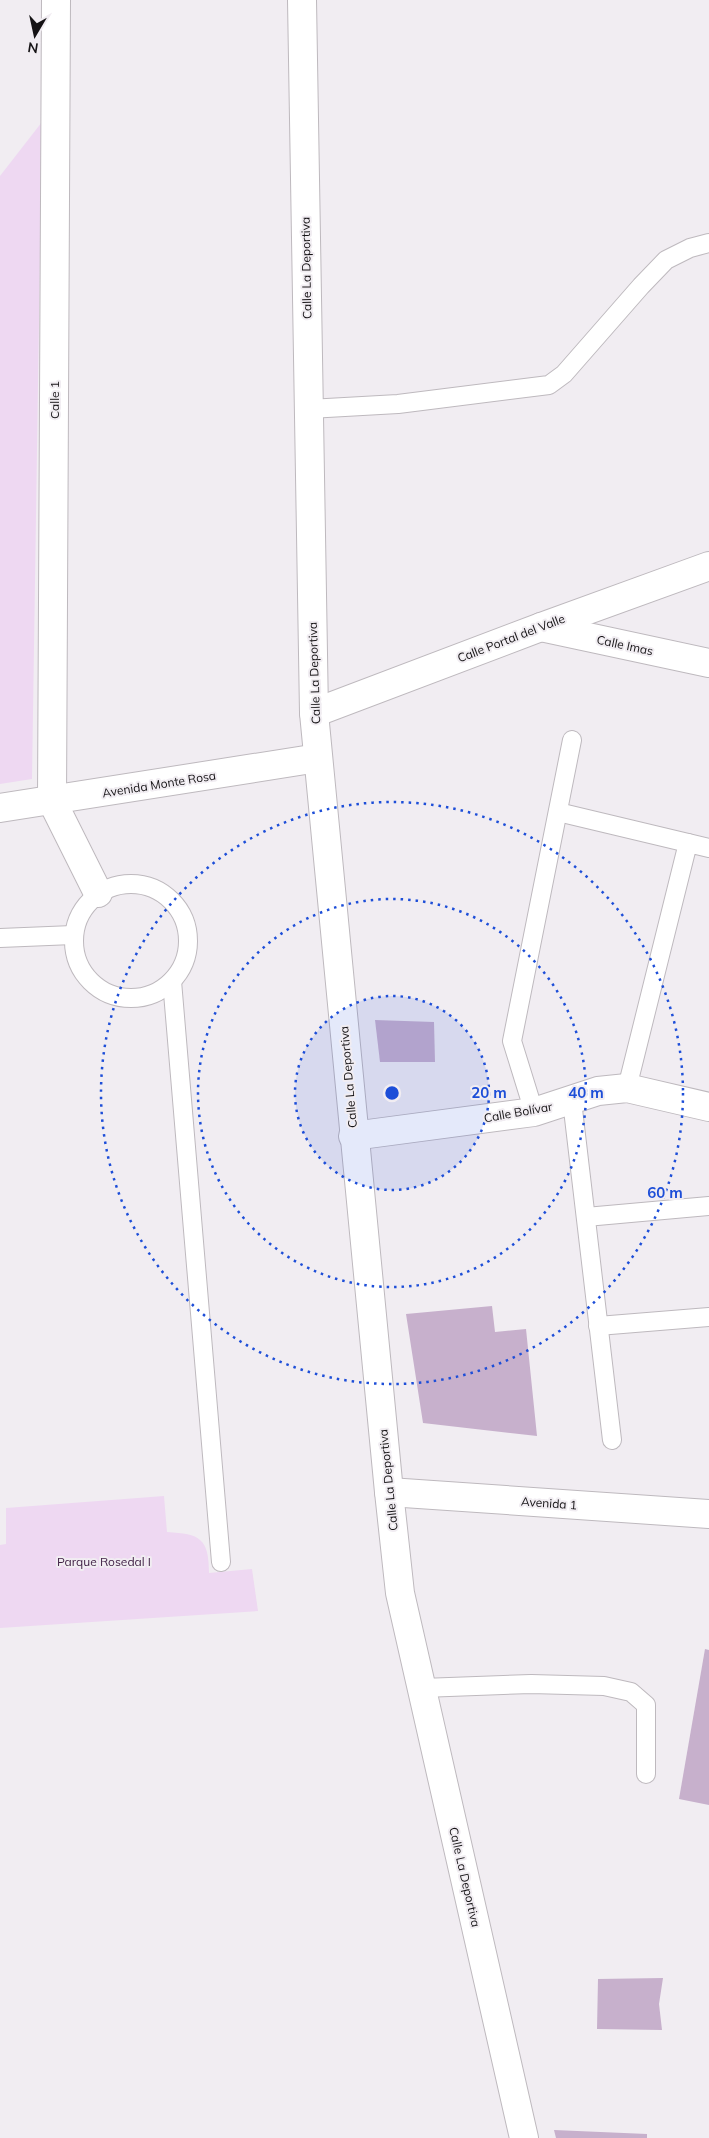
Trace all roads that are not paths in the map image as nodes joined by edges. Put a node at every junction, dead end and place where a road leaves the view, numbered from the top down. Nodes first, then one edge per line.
1 (56, 0) edge
2 (302, 0) edge
3 (709, 243) edge
4 (309, 408) junction
5 (709, 566) edge
6 (541, 626) junction
7 (709, 663) edge
8 (314, 713) junction
9 (572, 740) dead end
10 (318, 758) junction
11 (52, 801) junction
12 (0, 808) edge
13 (558, 812) junction
14 (688, 843) junction
15 (709, 848) edge
16 (98, 893) junction
17 (73, 936) junction
18 (0, 938) edge
19 (172, 981) junction
20 (627, 1088) junction
21 (572, 1101) junction
22 (709, 1107) edge
23 (534, 1112) junction
24 (353, 1136) junction
25 (709, 1206) edge
26 (586, 1217) junction
27 (709, 1317) edge
28 (598, 1326) junction
29 (612, 1440) dead end
30 (389, 1492) junction
31 (709, 1514) edge
32 (221, 1562) dead end
33 (422, 1688) junction
34 (646, 1774) dead end
35 (524, 2138) edge

1 - 11 street, Calle 1
2 - 4 street, Calle La Deportiva
3 - 4 lane
4 - 8 street, Calle La Deportiva
5 - 6 street, Calle Portal del Valle
6 - 7 street, Calle Imas
6 - 8 street, Calle Portal del Valle
8 - 10 street, Calle La Deportiva
9 - 13 lane
10 - 11 street, Avenida Monte Rosa
10 - 24 street, Calle La Deportiva
11 - 12 street, Avenida Monte Rosa
11 - 16 street
13 - 14 lane
13 - 23 lane
14 - 15 lane
14 - 20 lane
16 - 17 lane
16 - 19 lane
17 - 18 lane
17 - 19 lane
19 - 32 lane
20 - 21 street, Calle Bolívar
20 - 22 street, Calle Bolívar
21 - 23 street, Calle Bolívar
21 - 26 lane
23 - 24 street, Calle Bolívar
24 - 30 street, Calle La Deportiva
25 - 26 lane
26 - 28 lane
27 - 28 lane
28 - 29 lane
30 - 31 street, Avenida 1
30 - 33 street, Calle La Deportiva
33 - 34 lane
33 - 35 street, Calle La Deportiva

